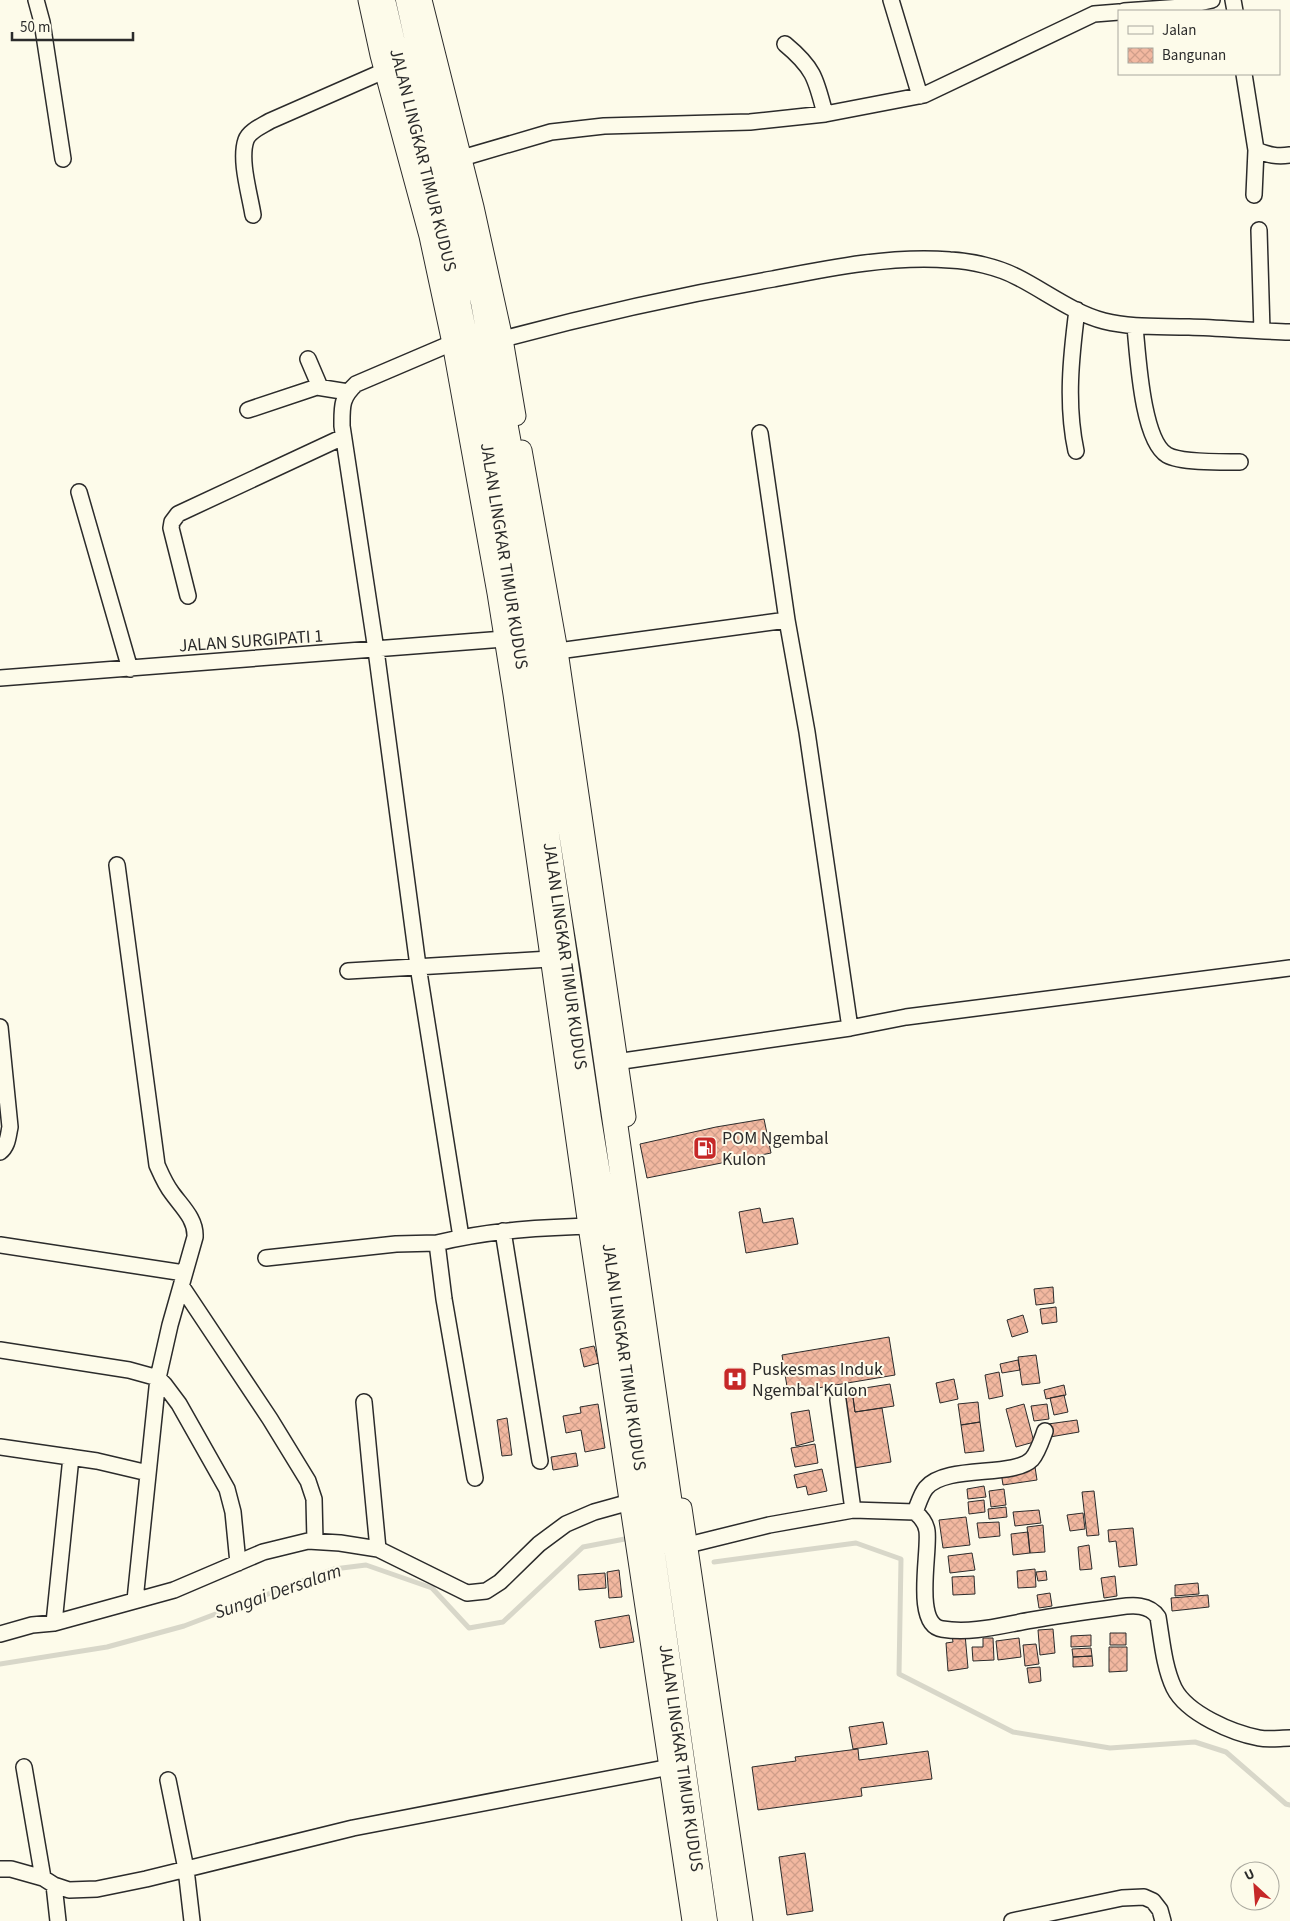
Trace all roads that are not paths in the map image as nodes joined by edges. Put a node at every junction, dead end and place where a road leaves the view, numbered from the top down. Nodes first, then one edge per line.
1 (36, 0) edge
2 (368, 0) edge
3 (383, 0) edge
4 (408, 0) edge
5 (422, 0) edge
6 (891, 0) edge
7 (1212, 0) edge
8 (1092, 7) edge
9 (1138, 10) edge
10 (1118, 12) edge
11 (785, 44) dead end
12 (384, 71) junction
13 (1244, 75) edge
14 (920, 96) junction
15 (825, 114) junction
16 (1256, 150) junction
17 (1290, 155) edge
18 (462, 158) junction
19 (63, 159) dead end
20 (1254, 195) dead end
21 (253, 215) dead end
22 (1259, 230) dead end
23 (1077, 310) junction
24 (1135, 327) junction
25 (1262, 331) junction
26 (1290, 332) edge
27 (503, 339) junction
28 (452, 343) junction
29 (308, 359) dead end
30 (320, 387) junction
31 (348, 392) junction
32 (248, 410) dead end
33 (760, 433) dead end
34 (343, 436) junction
35 (1076, 451) dead end
36 (1240, 462) dead end
37 (79, 492) dead end
38 (188, 596) dead end
39 (787, 620) junction
40 (504, 639) junction
41 (376, 650) junction
42 (558, 651) junction
43 (130, 669) junction
44 (0, 678) edge
45 (117, 865) dead end
46 (550, 959) junction
47 (418, 966) junction
48 (1290, 968) edge
49 (348, 971) dead end
50 (0, 1027) edge
51 (850, 1028) junction
52 (613, 1062) junction
53 (0, 1152) edge
54 (597, 1226) junction
55 (636, 1227) junction
56 (503, 1231) junction
57 (461, 1238) junction
58 (437, 1243) junction
59 (0, 1245) edge
60 (266, 1258) dead end
61 (183, 1280) junction
62 (0, 1350) edge
63 (158, 1378) junction
64 (838, 1400) dead end
65 (364, 1402) dead end
66 (1045, 1431) dead end
67 (0, 1447) edge
68 (71, 1457) junction
69 (540, 1462) dead end
70 (148, 1473) junction
71 (475, 1478) dead end
72 (630, 1502) junction
73 (852, 1510) junction
74 (915, 1512) junction
75 (315, 1541) junction
76 (688, 1546) junction
77 (378, 1549) junction
78 (238, 1563) junction
79 (135, 1600) junction
80 (54, 1623) junction
81 (0, 1634) edge
82 (1290, 1738) edge
83 (670, 1767) junction
84 (24, 1768) dead end
85 (168, 1780) dead end
86 (0, 1868) edge
87 (186, 1869) junction
88 (48, 1882) junction
89 (693, 1919) edge
90 (58, 1921) edge
91 (192, 1921) edge
92 (730, 1921) edge
93 (743, 1921) edge
94 (1012, 1921) edge
95 (1163, 1921) edge

1 - 19 street
2 - 12 street
3 - 54 highway, JALAN LINGKAR TIMUR KUDUS
4 - 52 highway, JALAN LINGKAR TIMUR KUDUS
5 - 18 street
6 - 14 street
7 - 9 street
8 - 10 street
8 - 14 street
11 - 15 street
12 - 21 street
12 - 28 street
13 - 16 street
14 - 15 street
15 - 18 street
16 - 17 street
16 - 20 street
18 - 27 street
22 - 25 street
23 - 24 street
23 - 27 street
23 - 35 street
24 - 25 street
24 - 36 street
25 - 26 street
27 - 42 street
28 - 31 street
28 - 40 street
29 - 30 street
30 - 31 street
30 - 32 street
31 - 34 street
33 - 39 street
34 - 38 street
34 - 41 street
37 - 43 street
39 - 42 street
39 - 51 street
40 - 41 street, JALAN SURGIPATI 1
40 - 46 street
41 - 43 street, JALAN SURGIPATI 1
41 - 47 street
42 - 52 street
43 - 44 street, JALAN SURGIPATI 1
45 - 61 street
46 - 47 street
46 - 54 street
47 - 49 street
47 - 57 street
48 - 51 street
50 - 53 street
51 - 52 street
52 - 55 highway, JALAN LINGKAR TIMUR KUDUS
54 - 55 street
54 - 56 street
54 - 72 street
54 - 89 highway, JALAN LINGKAR TIMUR KUDUS
55 - 76 street
55 - 92 highway, JALAN LINGKAR TIMUR KUDUS
56 - 57 street
56 - 69 street
57 - 58 street
58 - 60 street
58 - 71 street
59 - 61 street
61 - 63 street
61 - 75 street
62 - 63 street
63 - 70 street
63 - 78 street
64 - 73 street
65 - 77 street
66 - 74 street
67 - 68 street
68 - 70 street
68 - 80 street
70 - 79 street
72 - 77 street
72 - 83 street
73 - 74 street
73 - 76 street
74 - 82 street
75 - 77 street
75 - 78 street
76 - 93 street
78 - 79 street
79 - 80 street
80 - 81 street
83 - 87 street
83 - 89 street
84 - 88 street
85 - 87 street
86 - 88 street
87 - 88 street
87 - 91 street
88 - 90 street
94 - 95 street

